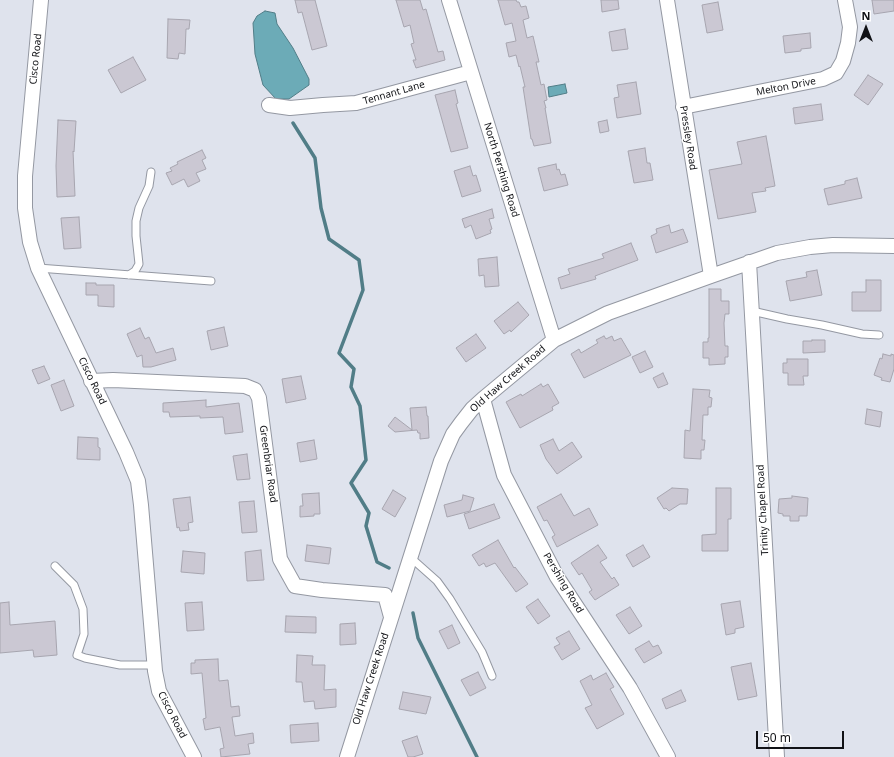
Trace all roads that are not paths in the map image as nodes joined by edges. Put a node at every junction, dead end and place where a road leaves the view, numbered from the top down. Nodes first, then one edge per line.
1 (41, 0) edge
2 (449, 0) edge
3 (667, 0) edge
4 (845, 0) edge
5 (471, 72) junction
6 (269, 105) dead end
7 (684, 107) junction
8 (151, 172) dead end
9 (894, 246) edge
10 (750, 262) junction
11 (38, 268) junction
12 (128, 276) junction
13 (711, 276) junction
14 (211, 281) dead end
15 (752, 311) junction
16 (879, 335) dead end
17 (554, 340) junction
18 (92, 381) junction
19 (483, 398) junction
20 (410, 557) junction
21 (55, 566) dead end
22 (391, 617) junction
23 (154, 665) junction
24 (492, 676) dead end
25 (194, 757) edge
26 (347, 757) edge
27 (668, 757) edge
28 (777, 757) edge

1 - 11 street, Cisco Road
2 - 5 street, North Pershing Road
3 - 7 street, Pressley Road
4 - 7 street, Melton Drive
5 - 6 street, Tennant Lane
5 - 17 street, North Pershing Road
7 - 13 street, Pressley Road
8 - 12 lane
9 - 10 street, Old Haw Creek Road
10 - 13 street, Old Haw Creek Road
10 - 15 street, Trinity Chapel Road
11 - 12 lane
11 - 18 street, Cisco Road
12 - 14 lane
13 - 17 street, Old Haw Creek Road
15 - 16 lane
15 - 28 street, Trinity Chapel Road
17 - 19 street, Old Haw Creek Road
18 - 22 street, Greenbriar Road
18 - 23 street, Cisco Road
19 - 20 street, Old Haw Creek Road
19 - 27 street, Pershing Road
20 - 22 street, Old Haw Creek Road
20 - 24 lane
21 - 23 lane
22 - 26 street, Old Haw Creek Road
23 - 25 street, Cisco Road

